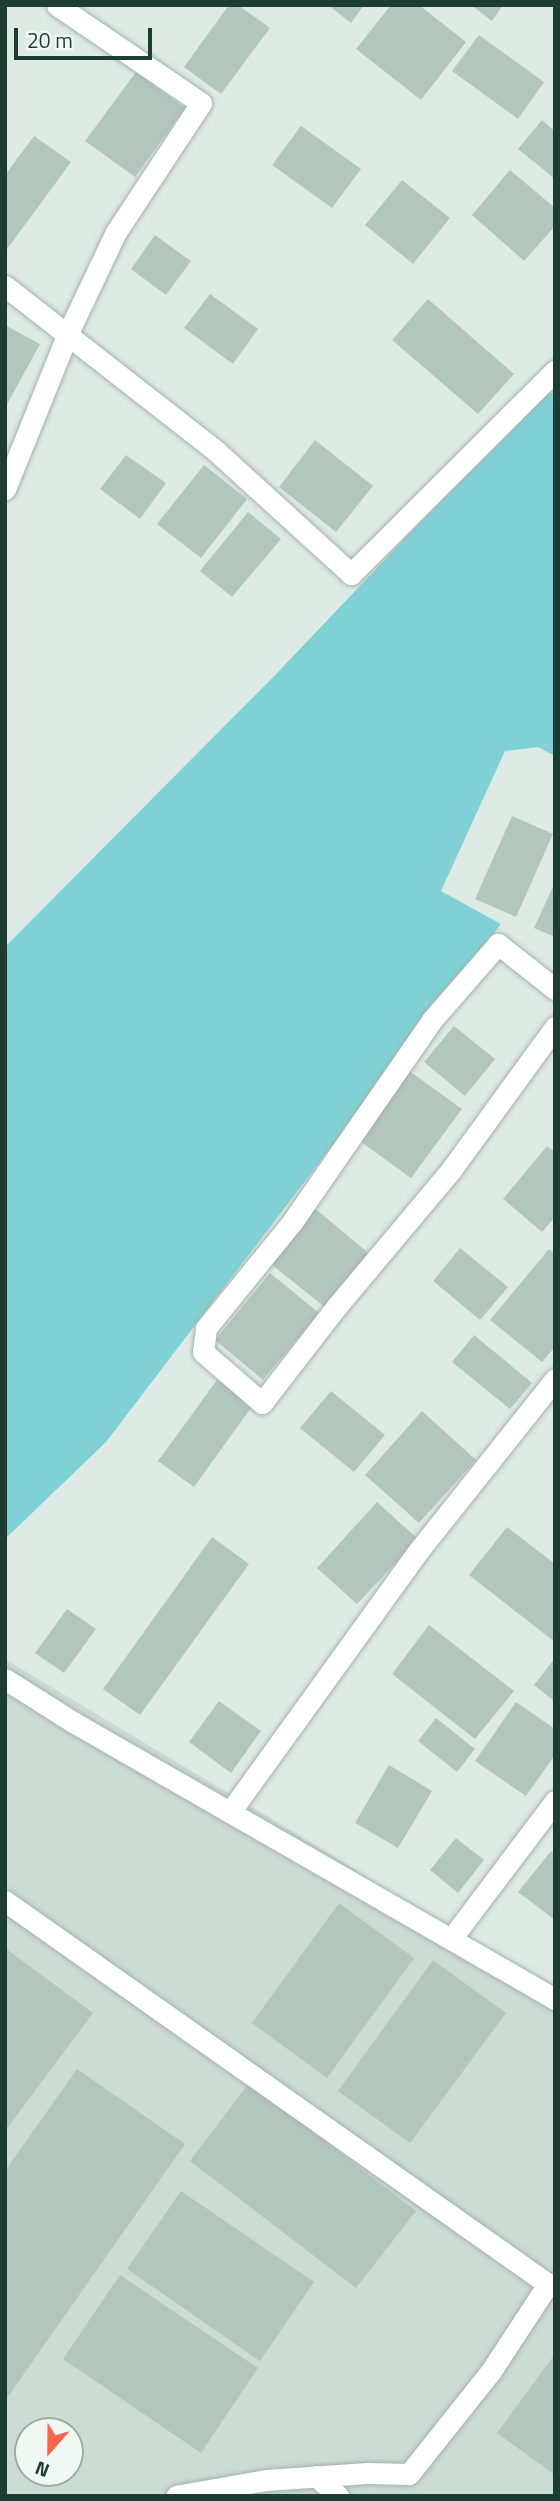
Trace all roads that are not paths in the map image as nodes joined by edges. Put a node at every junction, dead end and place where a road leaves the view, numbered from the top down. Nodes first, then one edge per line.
1 (57, 5) edge
2 (5, 286) edge
3 (68, 333) junction
4 (555, 372) edge
5 (5, 489) edge
6 (555, 989) edge
7 (555, 1027) edge
8 (555, 1379) edge
9 (5, 1679) edge
10 (555, 1801) edge
11 (230, 1812) junction
12 (5, 1901) edge
13 (452, 1939) junction
14 (555, 1998) edge
15 (316, 2476) junction
16 (176, 2496) edge
17 (338, 2496) edge

1 - 3 street
2 - 3 street
3 - 4 street
3 - 5 street
6 - 7 street
8 - 11 street
9 - 11 street
10 - 13 street
11 - 13 street
12 - 15 street
13 - 14 street
15 - 16 street
15 - 17 street

